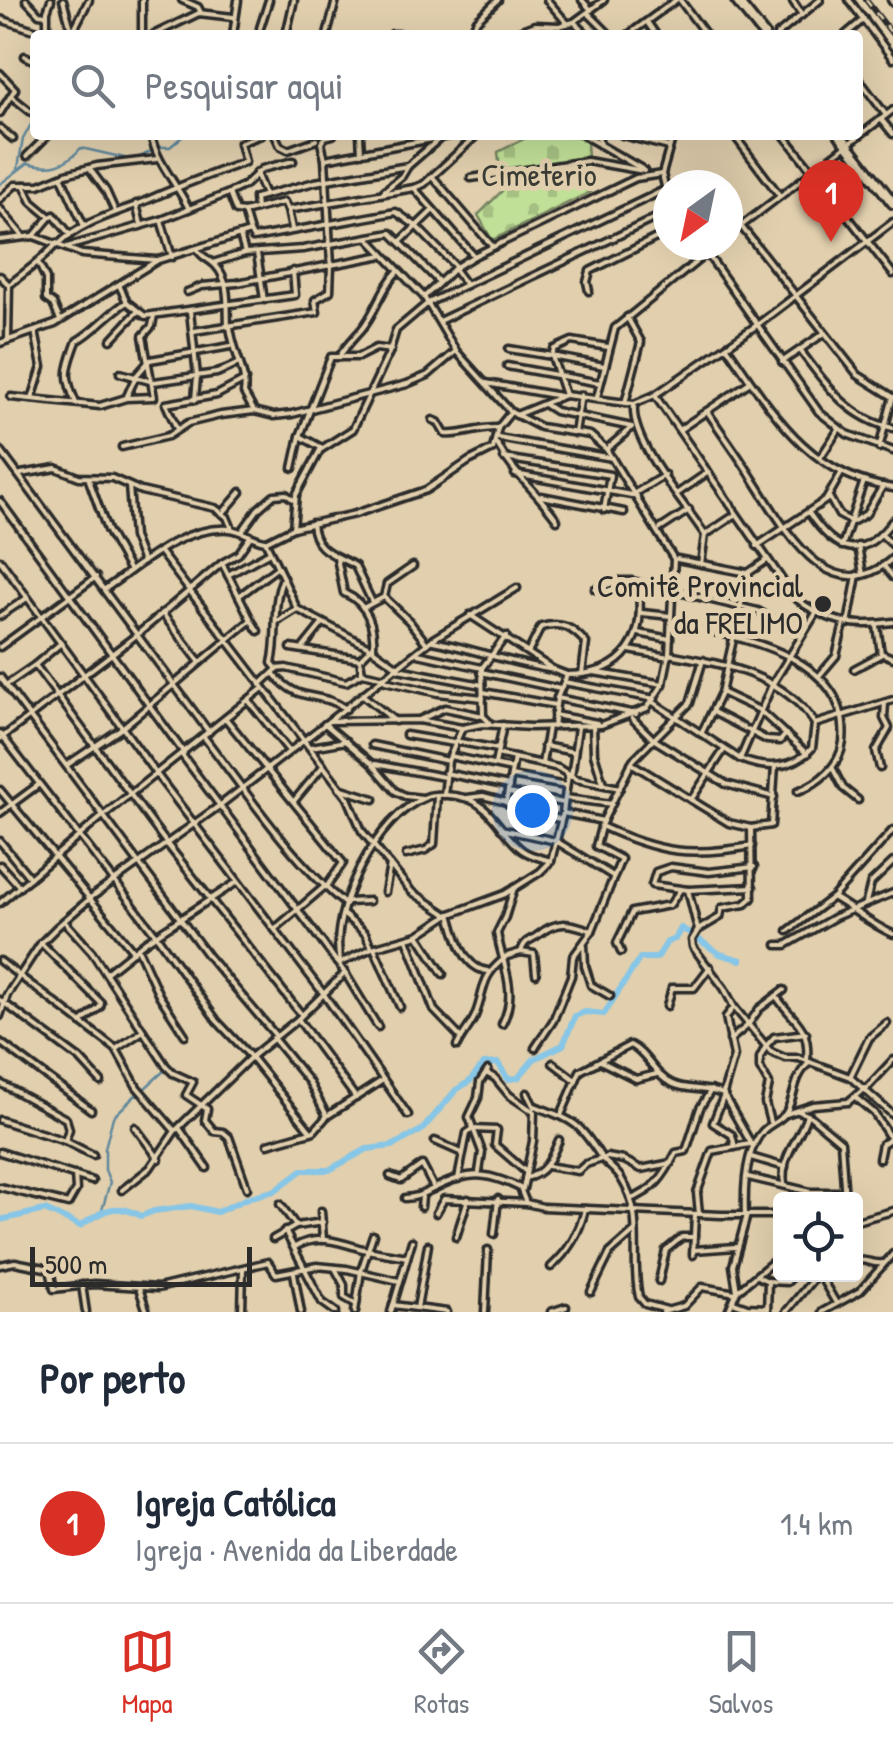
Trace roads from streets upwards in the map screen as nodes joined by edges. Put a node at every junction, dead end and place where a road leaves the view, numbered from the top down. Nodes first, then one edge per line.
1 (26, 0) edge
2 (51, 0) edge
3 (63, 0) edge
4 (89, 0) edge
5 (142, 0) edge
6 (182, 0) edge
7 (238, 0) edge
8 (269, 0) edge
9 (294, 0) edge
10 (336, 0) edge
11 (498, 0) edge
12 (548, 0) edge
13 (582, 0) edge
14 (604, 0) edge
15 (678, 0) edge
16 (736, 0) edge
17 (792, 0) edge
18 (820, 0) edge
19 (849, 0) edge
20 (589, 12) junction
21 (200, 13) junction
22 (802, 14) junction
23 (47, 15) junction
24 (233, 17) junction
25 (0, 19) edge
26 (864, 19) junction
27 (574, 22) junction
28 (647, 22) junction
29 (567, 24) junction
30 (260, 28) dead end
31 (32, 30) edge
32 (47, 30) edge
33 (71, 30) edge
34 (74, 30) edge
35 (142, 30) edge
36 (164, 30) edge
37 (233, 30) edge
38 (287, 30) edge
39 (328, 30) edge
40 (472, 30) edge
41 (522, 30) edge
42 (583, 30) edge
43 (605, 30) edge
44 (635, 30) edge
45 (653, 30) edge
46 (702, 30) edge
47 (760, 30) edge
48 (783, 30) edge
49 (851, 30) edge
50 (25, 56) dead end
51 (893, 58) edge
52 (30, 59) edge
53 (0, 73) edge
54 (863, 86) edge
55 (11, 96) junction
56 (30, 110) edge
57 (893, 110) edge
58 (0, 113) edge
59 (883, 117) junction
60 (0, 128) edge
61 (863, 128) edge
62 (893, 134) edge
63 (14, 139) dead end
64 (43, 140) edge
65 (152, 140) edge
66 (250, 140) edge
67 (277, 140) edge
68 (316, 140) dead end
69 (322, 140) edge
70 (360, 140) edge
71 (409, 140) edge
72 (438, 140) edge
73 (472, 140) edge
74 (591, 140) edge
75 (599, 140) edge
76 (648, 140) edge
77 (671, 140) edge
78 (738, 140) edge
79 (788, 140) edge
80 (843, 140) edge
81 (845, 140) edge
82 (600, 145) junction
83 (669, 147) junction
84 (360, 153) junction
85 (27, 156) dead end
86 (157, 159) junction
87 (326, 159) junction
88 (293, 161) dead end
89 (408, 166) junction
90 (89, 168) junction
91 (644, 170) junction
92 (663, 170) edge
93 (812, 170) junction
94 (256, 173) junction
95 (650, 175) junction
96 (653, 175) edge
97 (60, 176) junction
98 (432, 176) junction
99 (472, 178) dead end
100 (326, 180) junction
101 (424, 184) junction
102 (24, 185) junction
103 (440, 185) junction
104 (178, 186) junction
105 (414, 188) junction
106 (229, 192) junction
107 (383, 193) junction
108 (266, 195) junction
109 (653, 195) edge
110 (780, 196) junction
111 (0, 199) edge
112 (327, 202) junction
113 (893, 203) edge
114 (136, 204) junction
115 (0, 209) edge
116 (188, 209) junction
117 (256, 210) junction
118 (288, 210) junction
119 (115, 212) junction
120 (244, 212) junction
121 (432, 212) junction
122 (50, 217) junction
123 (653, 219) edge
124 (161, 220) junction
125 (893, 222) edge
126 (330, 223) junction
127 (743, 224) edge
128 (141, 226) junction
129 (416, 226) junction
130 (84, 227) junction
131 (743, 229) edge
132 (292, 230) junction
133 (250, 232) junction
134 (22, 235) junction
135 (70, 235) junction
136 (34, 236) junction
137 (240, 236) junction
138 (368, 238) junction
139 (0, 240) edge
140 (653, 240) edge
141 (400, 242) junction
142 (868, 242) junction
143 (58, 243) junction
144 (330, 243) junction
145 (67, 247) junction
146 (493, 247) junction
147 (197, 249) junction
148 (257, 253) junction
149 (245, 254) junction
150 (383, 255) junction
151 (172, 256) junction
152 (474, 256) junction
153 (158, 260) junction
154 (698, 260) edge
155 (712, 260) edge
156 (38, 262) junction
157 (213, 263) junction
158 (331, 265) junction
159 (455, 268) junction
160 (293, 271) junction
161 (398, 272) junction
162 (893, 274) edge
163 (0, 276) edge
164 (262, 278) junction
165 (440, 282) junction
166 (225, 284) junction
167 (10, 285) junction
168 (119, 285) junction
169 (466, 285) junction
170 (590, 291) dead end
171 (186, 292) dead end
172 (796, 296) junction
173 (264, 300) junction
174 (426, 300) junction
175 (128, 302) junction
176 (10, 304) junction
177 (0, 305) edge
178 (226, 305) junction
179 (190, 310) junction
180 (137, 312) junction
181 (154, 315) junction
182 (627, 318) junction
183 (60, 320) junction
184 (439, 321) junction
185 (229, 326) junction
186 (757, 326) junction
187 (35, 331) junction
188 (194, 331) junction
189 (824, 333) junction
190 (8, 340) junction
191 (111, 340) dead end
192 (0, 343) edge
193 (231, 346) junction
194 (608, 347) junction
195 (727, 348) junction
196 (509, 349) dead end
197 (390, 350) junction
198 (800, 350) junction
199 (456, 351) junction
200 (196, 354) junction
201 (552, 356) junction
202 (340, 357) junction
203 (150, 360) junction
204 (782, 362) junction
205 (239, 363) junction
206 (506, 366) dead end
207 (604, 366) junction
208 (120, 373) dead end
209 (556, 374) junction
210 (136, 376) junction
211 (197, 376) junction
212 (245, 380) junction
213 (154, 382) junction
214 (751, 382) junction
215 (483, 383) junction
216 (600, 383) junction
217 (367, 394) junction
218 (562, 395) junction
219 (581, 395) junction
220 (655, 395) junction
221 (11, 397) dead end
222 (598, 397) junction
223 (893, 397) edge
224 (126, 398) junction
225 (32, 400) junction
226 (195, 401) junction
227 (76, 404) junction
228 (544, 404) junction
229 (625, 404) junction
230 (634, 404) junction
231 (309, 410) junction
232 (254, 411) junction
233 (707, 412) junction
234 (513, 414) junction
235 (578, 416) junction
236 (432, 420) dead end
237 (633, 426) junction
238 (885, 426) junction
239 (498, 428) junction
240 (893, 428) edge
241 (177, 429) junction
242 (839, 429) junction
243 (679, 430) junction
244 (575, 433) junction
245 (300, 436) junction
246 (497, 441) junction
247 (122, 447) dead end
248 (322, 448) junction
249 (879, 448) junction
250 (606, 449) junction
251 (0, 450) edge
252 (893, 451) edge
253 (504, 458) junction
254 (612, 458) junction
255 (820, 458) junction
256 (293, 468) dead end
257 (708, 472) junction
258 (842, 472) junction
259 (20, 474) junction
260 (516, 474) junction
261 (665, 474) junction
262 (89, 478) junction
263 (864, 481) junction
264 (129, 486) junction
265 (883, 486) junction
266 (893, 488) edge
267 (608, 491) junction
268 (241, 492) dead end
269 (678, 493) junction
270 (636, 495) junction
271 (540, 496) junction
272 (829, 497) junction
273 (0, 501) edge
274 (295, 501) junction
275 (604, 510) junction
276 (690, 510) junction
277 (808, 511) junction
278 (624, 512) dead end
279 (223, 513) junction
280 (736, 514) junction
281 (557, 520) dead end
282 (893, 520) edge
283 (852, 522) junction
284 (312, 524) junction
285 (292, 528) junction
286 (785, 528) junction
287 (232, 529) junction
288 (658, 530) junction
289 (242, 531) junction
290 (705, 535) junction
291 (882, 535) junction
292 (250, 538) junction
293 (265, 541) junction
294 (893, 545) edge
295 (757, 546) junction
296 (842, 546) junction
297 (858, 546) junction
298 (160, 552) junction
299 (270, 552) junction
300 (337, 558) junction
301 (893, 558) edge
302 (674, 559) junction
303 (0, 560) edge
304 (766, 560) junction
305 (142, 562) junction
306 (222, 563) junction
307 (701, 564) junction
308 (413, 566) dead end
309 (884, 566) junction
310 (278, 567) junction
311 (130, 571) junction
312 (748, 572) junction
313 (860, 574) junction
314 (228, 575) junction
315 (96, 577) junction
316 (893, 577) edge
317 (282, 578) junction
318 (637, 583) junction
319 (517, 588) dead end
320 (105, 589) junction
321 (595, 589) dead end
322 (673, 590) junction
323 (189, 592) junction
324 (239, 596) junction
325 (67, 597) junction
326 (384, 597) junction
327 (28, 598) junction
328 (372, 602) junction
329 (739, 606) junction
330 (297, 608) junction
331 (363, 608) junction
332 (642, 612) junction
333 (162, 613) junction
334 (816, 614) junction
335 (470, 615) junction
336 (0, 616) edge
337 (42, 617) junction
338 (671, 619) junction
339 (250, 620) junction
340 (893, 622) edge
341 (275, 623) junction
342 (323, 623) junction
343 (846, 624) junction
344 (877, 624) junction
345 (258, 631) dead end
346 (638, 633) junction
347 (138, 634) junction
348 (732, 635) junction
349 (801, 635) junction
350 (506, 636) junction
351 (227, 640) junction
352 (670, 640) junction
353 (61, 643) junction
354 (429, 643) junction
355 (0, 647) edge
356 (291, 648) dead end
357 (372, 648) junction
358 (302, 649) junction
359 (629, 650) junction
360 (528, 651) junction
361 (415, 653) junction
362 (112, 654) junction
363 (882, 654) junction
364 (490, 656) junction
365 (669, 656) junction
366 (788, 656) junction
367 (893, 658) edge
368 (360, 659) junction
369 (703, 660) junction
370 (200, 661) junction
371 (727, 664) junction
372 (35, 666) junction
373 (397, 668) junction
374 (481, 670) junction
375 (554, 670) junction
376 (854, 670) dead end
377 (275, 671) junction
378 (594, 672) junction
379 (362, 673) junction
380 (582, 674) junction
381 (85, 675) junction
382 (567, 675) junction
383 (0, 677) edge
384 (818, 678) junction
385 (384, 679) junction
386 (174, 682) junction
387 (564, 682) junction
388 (664, 684) junction
389 (772, 684) junction
390 (6, 685) junction
391 (262, 686) junction
392 (560, 689) junction
393 (483, 691) junction
394 (721, 693) junction
395 (364, 696) junction
396 (58, 698) junction
397 (248, 700) junction
398 (893, 700) edge
399 (654, 701) junction
400 (556, 702) junction
401 (886, 703) junction
402 (146, 704) junction
403 (346, 708) junction
404 (759, 710) junction
405 (713, 712) junction
406 (554, 715) junction
407 (634, 715) junction
408 (842, 715) junction
409 (483, 716) junction
410 (29, 717) junction
411 (226, 718) junction
412 (677, 718) junction
413 (419, 720) junction
414 (394, 721) junction
415 (327, 722) junction
416 (491, 724) junction
417 (601, 724) junction
418 (815, 724) junction
419 (503, 725) junction
420 (593, 726) junction
421 (550, 727) junction
422 (578, 727) junction
423 (122, 728) junction
424 (462, 728) junction
425 (209, 732) junction
426 (752, 732) junction
427 (406, 734) dead end
428 (701, 734) junction
429 (786, 734) junction
430 (1, 736) edge
431 (203, 736) junction
432 (654, 739) junction
433 (346, 741) junction
434 (305, 742) junction
435 (455, 742) junction
436 (93, 745) junction
437 (372, 745) dead end
438 (544, 746) junction
439 (310, 748) junction
440 (724, 749) junction
441 (290, 752) junction
442 (497, 752) junction
443 (574, 752) junction
444 (183, 754) junction
445 (808, 754) junction
446 (514, 758) junction
447 (449, 759) junction
448 (740, 759) junction
449 (631, 763) junction
450 (372, 764) junction
451 (542, 764) junction
452 (66, 765) junction
453 (494, 765) junction
454 (322, 766) junction
455 (776, 766) junction
456 (832, 767) junction
457 (512, 768) junction
458 (880, 768) dead end
459 (266, 770) junction
460 (708, 774) junction
461 (157, 775) junction
462 (445, 775) junction
463 (511, 776) junction
464 (569, 776) junction
465 (602, 783) junction
466 (38, 785) junction
467 (566, 786) junction
468 (243, 788) junction
469 (339, 788) junction
470 (620, 788) junction
471 (508, 789) junction
472 (0, 790) edge
473 (798, 791) dead end
474 (131, 796) junction
475 (441, 796) junction
476 (774, 797) junction
477 (422, 798) junction
478 (467, 798) junction
479 (374, 799) dead end
480 (692, 800) junction
481 (858, 800) dead end
482 (294, 801) junction
483 (565, 801) junction
484 (506, 802) junction
485 (12, 804) junction
486 (612, 804) junction
487 (219, 806) junction
488 (0, 813) edge
489 (104, 815) junction
490 (563, 816) junction
491 (194, 824) junction
492 (602, 824) junction
493 (752, 828) junction
494 (501, 829) junction
495 (893, 830) edge
496 (79, 837) junction
497 (0, 841) edge
498 (556, 841) junction
499 (167, 844) junction
500 (374, 845) junction
501 (752, 846) junction
502 (406, 855) dead end
503 (55, 857) junction
504 (551, 861) junction
505 (140, 862) junction
506 (893, 862) edge
507 (0, 865) edge
508 (390, 865) junction
509 (754, 867) junction
510 (613, 876) junction
511 (30, 878) junction
512 (112, 882) junction
513 (238, 882) junction
514 (20, 887) junction
515 (325, 887) junction
516 (753, 887) junction
517 (514, 888) junction
518 (680, 890) junction
519 (688, 890) junction
520 (386, 892) dead end
521 (893, 893) edge
522 (832, 896) junction
523 (211, 899) junction
524 (88, 900) junction
525 (369, 901) dead end
526 (0, 903) edge
527 (346, 904) junction
528 (866, 904) junction
529 (297, 908) junction
530 (854, 909) junction
531 (343, 914) junction
532 (449, 915) junction
533 (181, 919) junction
534 (64, 921) junction
535 (274, 930) junction
536 (592, 931) junction
537 (788, 931) dead end
538 (696, 934) junction
539 (893, 934) edge
540 (156, 935) junction
541 (418, 935) junction
542 (407, 939) junction
543 (40, 943) junction
544 (584, 944) junction
545 (777, 945) dead end
546 (373, 948) junction
547 (136, 950) junction
548 (522, 952) junction
549 (621, 952) dead end
550 (504, 958) junction
551 (0, 960) edge
552 (340, 964) junction
553 (710, 967) junction
554 (345, 972) junction
555 (488, 972) junction
556 (106, 974) junction
557 (443, 974) dead end
558 (536, 974) dead end
559 (20, 976) junction
560 (784, 990) dead end
561 (323, 993) junction
562 (610, 996) dead end
563 (776, 996) junction
564 (2, 1002) edge
565 (400, 1006) dead end
566 (668, 1006) dead end
567 (734, 1007) junction
568 (0, 1016) edge
569 (300, 1016) junction
570 (81, 1023) junction
571 (887, 1023) dead end
572 (502, 1024) dead end
573 (748, 1025) junction
574 (378, 1027) dead end
575 (143, 1031) junction
576 (806, 1032) junction
577 (184, 1035) dead end
578 (274, 1037) junction
579 (461, 1038) junction
580 (730, 1040) junction
581 (0, 1042) edge
582 (458, 1046) dead end
583 (766, 1046) junction
584 (535, 1048) dead end
585 (116, 1049) junction
586 (252, 1056) junction
587 (893, 1060) edge
588 (600, 1061) junction
589 (809, 1061) junction
590 (553, 1062) dead end
591 (658, 1074) junction
592 (850, 1077) junction
593 (383, 1080) junction
594 (574, 1080) junction
595 (101, 1082) dead end
596 (0, 1083) edge
597 (865, 1089) junction
598 (711, 1090) junction
599 (528, 1092) dead end
600 (723, 1094) junction
601 (855, 1097) junction
602 (356, 1098) junction
603 (204, 1105) junction
604 (534, 1109) junction
605 (91, 1110) dead end
606 (798, 1111) junction
607 (786, 1114) junction
608 (807, 1114) junction
609 (560, 1115) junction
610 (893, 1115) edge
611 (327, 1116) junction
612 (408, 1116) dead end
613 (0, 1120) edge
614 (771, 1124) junction
615 (135, 1127) dead end
616 (473, 1129) junction
617 (177, 1130) junction
618 (312, 1132) junction
619 (892, 1138) edge
620 (559, 1140) dead end
621 (65, 1141) junction
622 (435, 1141) dead end
623 (268, 1144) dead end
624 (752, 1145) junction
625 (735, 1147) junction
626 (0, 1152) edge
627 (462, 1152) junction
628 (92, 1154) dead end
629 (751, 1157) junction
630 (602, 1158) junction
631 (159, 1159) junction
632 (879, 1159) dead end
633 (671, 1162) junction
634 (547, 1166) junction
635 (784, 1167) junction
636 (208, 1168) dead end
637 (479, 1173) junction
638 (525, 1174) junction
639 (75, 1175) junction
640 (390, 1176) dead end
641 (748, 1177) junction
642 (458, 1179) junction
643 (92, 1181) dead end
644 (784, 1185) junction
645 (0, 1188) edge
646 (247, 1188) dead end
647 (434, 1188) junction
648 (122, 1190) dead end
649 (523, 1191) junction
650 (821, 1191) joint
651 (844, 1192) joint
652 (422, 1197) junction
653 (405, 1198) dead end
654 (468, 1199) junction
655 (498, 1199) junction
656 (631, 1199) junction
657 (526, 1203) junction
658 (280, 1204) dead end
659 (421, 1207) dead end
660 (585, 1209) junction
661 (633, 1210) junction
662 (322, 1211) dead end
663 (893, 1211) edge
664 (436, 1213) dead end
665 (697, 1214) junction
666 (746, 1215) junction
667 (773, 1215) edge
668 (863, 1218) edge
669 (323, 1222) junction
670 (296, 1226) junction
671 (635, 1231) junction
672 (285, 1232) junction
673 (494, 1234) dead end
674 (374, 1235) dead end
675 (456, 1237) dead end
676 (694, 1237) junction
677 (273, 1239) dead end
678 (324, 1240) junction
679 (412, 1241) dead end
680 (428, 1245) dead end
681 (296, 1247) junction
682 (736, 1247) junction
683 (368, 1249) junction
684 (488, 1250) dead end
685 (893, 1254) edge
686 (407, 1257) junction
687 (863, 1259) edge
688 (773, 1262) edge
689 (882, 1264) junction
690 (0, 1265) edge
691 (551, 1267) dead end
692 (243, 1268) junction
693 (303, 1268) junction
694 (335, 1268) junction
695 (294, 1271) junction
696 (361, 1271) junction
697 (758, 1276) junction
698 (399, 1281) junction
699 (768, 1281) junction
700 (773, 1281) edge
701 (659, 1282) dead end
702 (811, 1282) edge
703 (823, 1282) edge
704 (82, 1285) junction
705 (139, 1288) junction
706 (591, 1292) dead end
707 (737, 1292) junction
708 (732, 1302) junction
709 (836, 1303) junction
710 (356, 1304) junction
711 (393, 1305) junction
712 (415, 1307) junction
713 (564, 1309) edge
714 (747, 1310) edge
715 (767, 1310) edge
716 (665, 1311) edge
717 (86, 1312) edge
718 (147, 1312) edge
719 (242, 1312) edge
720 (301, 1312) edge
721 (336, 1312) edge
722 (355, 1312) edge
723 (390, 1312) edge
724 (443, 1312) edge
725 (485, 1312) edge
726 (551, 1312) edge
727 (728, 1312) edge
728 (786, 1312) edge
729 (822, 1312) edge

1 - 23 street
2 - 23 street
3 - 33 street
4 - 34 street
5 - 35 street
6 - 21 street
7 - 24 street
8 - 30 street
9 - 38 street
10 - 39 street
11 - 40 street
12 - 29 street
13 - 20 street
14 - 20 street
15 - 28 street
15 - 46 street
16 - 47 street
17 - 22 street
18 - 22 street
19 - 26 street
20 - 27 street
20 - 43 street
21 - 24 street
21 - 36 street
22 - 48 street
23 - 32 street
24 - 37 street
25 - 31 street
26 - 49 street
26 - 51 street
27 - 29 street
27 - 42 street
28 - 44 street
28 - 45 street
29 - 41 street
50 - 52 street
53 - 55 street
54 - 59 street
55 - 56 street
55 - 58 street
57 - 59 street
59 - 61 street
59 - 62 street
60 - 63 street
64 - 85 street
65 - 86 street
66 - 104 street
67 - 68 street
69 - 87 street
70 - 84 street
71 - 84 street
72 - 89 street
73 - 98 street
74 - 82 street
75 - 82 street
76 - 83 street
77 - 83 street
78 - 110 street
79 - 93 street
80 - 93 street
81 - 113 street
82 - 91 street
83 - 92 street
84 - 87 street
86 - 90 street
86 - 104 street
87 - 100 street
88 - 94 street
89 - 100 street
89 - 107 street
90 - 97 street
90 - 119 street
91 - 95 street
91 - 99 street
93 - 110 street
93 - 142 street
94 - 106 street
94 - 108 street
95 - 96 street
95 - 146 street
97 - 102 street
97 - 130 street
98 - 101 street
98 - 103 street
100 - 108 street
100 - 112 street
101 - 103 street
101 - 105 street
102 - 111 street
102 - 122 street
103 - 146 street
104 - 114 street
104 - 116 street
105 - 107 street
105 - 121 street
106 - 116 street
106 - 120 street
107 - 112 street
108 - 117 street
109 - 169 street
110 - 127 street
112 - 118 street
112 - 126 street
114 - 119 street
114 - 128 street
115 - 134 street
116 - 124 street
117 - 118 street
117 - 120 street
118 - 132 street
119 - 130 street
120 - 133 street
121 - 129 street
121 - 152 street
122 - 135 street
122 - 136 street
123 - 184 street
124 - 128 street
124 - 151 street
125 - 142 street
126 - 129 street
126 - 132 street
126 - 144 street
128 - 145 street
129 - 141 street
129 - 159 street
130 - 135 street
131 - 172 street
132 - 133 street
133 - 137 street
134 - 136 street
134 - 139 street
135 - 143 street
136 - 143 street
137 - 147 street
137 - 149 street
138 - 141 street
138 - 144 street
138 - 150 street
140 - 170 street
141 - 165 street
142 - 162 street
142 - 172 street
143 - 145 street
143 - 156 street
144 - 148 street
144 - 158 street
145 - 153 street
146 - 152 street
147 - 151 street
147 - 157 street
148 - 149 street
148 - 164 street
149 - 157 street
150 - 158 street
150 - 161 street
151 - 153 street
152 - 159 street
153 - 168 street
154 - 182 street
155 - 186 street
156 - 167 street
156 - 183 street
157 - 166 street
158 - 160 street
158 - 185 street
159 - 165 street
159 - 169 street
160 - 164 street
160 - 173 street
161 - 174 street
161 - 202 street
163 - 167 street
164 - 166 street
164 - 173 street
165 - 174 street
166 - 171 street
166 - 178 street
167 - 176 street
168 - 175 street
168 - 183 street
169 - 174 street
172 - 186 street
172 - 189 street
173 - 178 street
174 - 184 street
174 - 197 street
175 - 180 street
175 - 227 street
176 - 177 street
176 - 190 street
178 - 179 street
178 - 185 street
179 - 181 street
179 - 188 street
180 - 181 street
180 - 191 street
181 - 203 street
182 - 194 street
182 - 229 street
183 - 187 street
184 - 199 street
185 - 188 street
185 - 193 street
186 - 195 street
186 - 204 street
187 - 190 street
187 - 225 street
188 - 200 street
189 - 198 street
189 - 223 street
190 - 192 street
193 - 200 street
193 - 205 street
194 - 201 street
194 - 207 street
195 - 214 street
195 - 220 street
196 - 201 street
197 - 202 street
197 - 217 street
198 - 204 street
198 - 238 street
199 - 215 street
199 - 217 street
200 - 203 street
200 - 211 street
201 - 207 street
201 - 209 street
202 - 231 street
203 - 210 street
203 - 213 street
204 - 242 street
205 - 211 street
205 - 212 street
206 - 209 street
207 - 216 street
208 - 210 street
209 - 216 street
209 - 218 street
210 - 213 street
210 - 224 street
211 - 213 street
211 - 226 street
212 - 226 street
212 - 232 street
213 - 224 street
214 - 233 street
214 - 255 street
215 - 218 street
215 - 234 street
216 - 222 street
217 - 231 street
217 - 248 street
218 - 219 street
218 - 228 street
219 - 222 street
219 - 235 street
220 - 230 street
220 - 243 street
221 - 225 street
222 - 229 street
223 - 238 street
224 - 227 street
225 - 227 street
226 - 241 street
228 - 234 street
228 - 235 street
229 - 230 street
230 - 237 street
231 - 232 street
231 - 245 street
232 - 241 street
233 - 243 street
233 - 286 street
234 - 239 street
234 - 244 street
235 - 237 street
235 - 244 street
236 - 239 street
237 - 250 street
237 - 261 street
238 - 240 street
238 - 249 street
239 - 246 street
241 - 247 street
242 - 249 street
242 - 255 street
243 - 257 street
244 - 250 street
245 - 248 street
245 - 256 street
246 - 253 street
246 - 254 street
246 - 284 street
248 - 274 street
249 - 252 street
250 - 254 street
251 - 259 street
253 - 260 street
253 - 267 street
254 - 270 street
255 - 258 street
257 - 269 street
257 - 280 street
258 - 263 street
258 - 272 street
259 - 262 street
259 - 315 street
260 - 267 street
260 - 271 street
261 - 269 street
261 - 270 street
262 - 264 street
262 - 311 street
263 - 265 street
263 - 283 street
264 - 279 street
264 - 305 street
265 - 266 street
265 - 283 street
267 - 270 street
267 - 275 street
268 - 279 street
269 - 276 street
270 - 288 street
271 - 275 street
271 - 281 street
272 - 277 street
272 - 283 street
273 - 325 street
274 - 285 street
274 - 289 street
275 - 278 street
276 - 288 street
276 - 290 street
277 - 286 street
277 - 296 street
279 - 287 street
280 - 290 street
280 - 295 street
282 - 291 street
283 - 296 street
284 - 285 street
284 - 300 street
285 - 293 street
286 - 295 street
286 - 313 street
287 - 289 street
287 - 298 street
288 - 302 street
289 - 292 street
290 - 307 street
291 - 294 street
291 - 297 street
292 - 293 street
292 - 306 street
293 - 299 street
295 - 304 street
296 - 297 street
297 - 313 street
298 - 305 street
298 - 323 street
299 - 310 street
299 - 314 street
300 - 328 street
300 - 331 street
301 - 309 street
302 - 307 street
302 - 322 street
303 - 327 street
304 - 312 street
304 - 334 street
305 - 311 street
306 - 314 street
306 - 323 street
307 - 312 street
308 - 326 street
309 - 313 street
309 - 316 street
310 - 317 street
310 - 324 street
311 - 320 street
312 - 329 street
313 - 343 street
314 - 324 street
315 - 320 street
315 - 325 street
317 - 330 street
317 - 341 street
318 - 321 street
318 - 322 street
318 - 332 street
319 - 335 street
320 - 347 street
322 - 329 street
322 - 338 street
323 - 333 street
323 - 351 street
324 - 339 street
325 - 337 street
325 - 362 street
326 - 328 street
326 - 354 street
327 - 336 street
327 - 337 street
328 - 331 street
329 - 348 street
329 - 349 street
330 - 341 street
330 - 342 street
331 - 357 street
332 - 338 street
332 - 346 street
333 - 347 street
333 - 370 street
334 - 343 street
334 - 349 street
335 - 350 street
335 - 354 street
337 - 353 street
337 - 355 street
338 - 348 street
338 - 352 street
339 - 345 street
339 - 351 street
340 - 344 street
341 - 377 street
342 - 357 street
342 - 358 street
343 - 344 street
343 - 384 street
344 - 363 street
346 - 352 street
346 - 359 street
347 - 362 street
347 - 386 street
348 - 366 street
348 - 371 street
349 - 366 street
350 - 360 street
350 - 364 street
351 - 370 street
351 - 391 street
352 - 365 street
353 - 372 street
353 - 381 street
354 - 361 street
354 - 364 street
356 - 358 street
357 - 368 street
357 - 373 street
358 - 368 street
359 - 365 street
359 - 378 street
360 - 375 street
360 - 380 street
361 - 373 street
361 - 374 street
362 - 381 street
362 - 402 street
363 - 367 street
363 - 376 street
364 - 374 street
364 - 375 street
365 - 369 street
365 - 388 street
366 - 384 street
366 - 389 street
368 - 379 street
369 - 371 street
369 - 412 street
370 - 386 street
371 - 389 street
371 - 394 street
372 - 390 street
372 - 396 street
373 - 385 street
373 - 393 street
374 - 392 street
374 - 393 street
375 - 382 street
377 - 379 street
377 - 391 street
377 - 403 street
378 - 380 street
378 - 388 street
379 - 385 street
380 - 382 street
381 - 396 street
381 - 423 street
382 - 387 street
383 - 390 street
384 - 408 street
385 - 393 street
385 - 395 street
386 - 402 street
386 - 425 street
387 - 392 street
387 - 399 street
388 - 399 street
389 - 404 street
389 - 418 street
390 - 410 street
391 - 397 street
391 - 434 street
392 - 400 street
393 - 400 street
393 - 409 street
394 - 404 street
394 - 405 street
395 - 403 street
395 - 414 street
396 - 410 street
396 - 436 street
397 - 411 street
397 - 441 street
398 - 401 street
399 - 407 street
399 - 412 street
400 - 406 street
400 - 407 street
401 - 408 street
401 - 458 street
402 - 423 street
402 - 444 street
403 - 415 street
404 - 426 street
404 - 429 street
405 - 426 street
405 - 428 street
406 - 417 street
406 - 421 street
407 - 417 street
407 - 432 street
408 - 418 street
408 - 456 street
409 - 413 street
409 - 416 street
410 - 430 street
410 - 452 street
411 - 425 street
411 - 459 street
412 - 428 street
412 - 432 street
413 - 414 street
413 - 424 street
414 - 415 street
415 - 433 street
415 - 434 street
416 - 419 street
416 - 424 street
417 - 420 street
418 - 445 street
419 - 421 street
419 - 442 street
420 - 422 street
420 - 465 street
421 - 422 street
421 - 438 street
422 - 443 street
423 - 436 street
423 - 461 street
424 - 435 street
425 - 431 street
426 - 429 street
426 - 448 street
427 - 435 street
428 - 440 street
429 - 445 street
430 - 466 street
431 - 444 street
431 - 468 street
432 - 449 street
432 - 460 street
433 - 439 street
433 - 450 street
434 - 439 street
434 - 441 street
435 - 442 street
435 - 447 street
436 - 452 street
436 - 474 street
437 - 447 street
438 - 443 street
438 - 451 street
439 - 454 street
440 - 448 street
440 - 460 street
441 - 459 street
442 - 446 street
442 - 453 street
443 - 464 street
444 - 461 street
444 - 487 street
445 - 455 street
446 - 451 street
446 - 457 street
447 - 453 street
447 - 462 street
448 - 455 street
449 - 470 street
449 - 480 street
450 - 462 street
450 - 477 street
451 - 464 street
452 - 489 street
453 - 457 street
454 - 469 street
454 - 482 street
455 - 476 street
456 - 473 street
456 - 481 street
457 - 463 street
459 - 468 street
459 - 482 street
460 - 476 street
460 - 480 street
461 - 474 street
461 - 491 street
462 - 471 street
462 - 475 street
463 - 467 street
463 - 471 street
464 - 465 street
464 - 467 street
465 - 470 street
466 - 485 street
466 - 496 street
467 - 483 street
468 - 487 street
468 - 515 street
469 - 479 street
469 - 500 street
470 - 486 street
471 - 483 street
471 - 484 street
472 - 485 street
474 - 489 street
474 - 499 street
475 - 477 street
475 - 478 street
475 - 502 street
476 - 493 street
477 - 500 street
478 - 484 street
478 - 494 street
480 - 493 street
482 - 515 street
483 - 486 street
483 - 490 street
484 - 490 street
485 - 488 street
485 - 503 street
486 - 492 street
487 - 491 street
487 - 529 street
489 - 496 street
489 - 505 street
490 - 492 street
490 - 498 street
491 - 499 street
491 - 513 street
492 - 501 street
492 - 510 street
493 - 501 street
494 - 498 street
494 - 504 street
495 - 522 street
496 - 503 street
496 - 512 street
497 - 511 street
498 - 504 street
498 - 510 street
499 - 505 street
499 - 523 street
500 - 508 street
500 - 527 street
501 - 509 street
503 - 511 street
503 - 524 street
504 - 517 street
505 - 512 street
505 - 533 street
506 - 528 street
507 - 514 street
508 - 520 street
508 - 532 street
509 - 516 street
509 - 518 street
510 - 536 street
511 - 514 street
512 - 524 street
512 - 540 street
513 - 523 street
513 - 535 street
514 - 526 street
515 - 527 street
515 - 529 street
516 - 519 street
516 - 538 street
517 - 532 street
517 - 550 street
518 - 519 street
518 - 549 street
519 - 538 street
521 - 528 street
522 - 530 street
522 - 537 street
523 - 533 street
523 - 569 street
524 - 534 street
524 - 547 street
525 - 527 street
527 - 531 street
528 - 530 street
529 - 535 street
529 - 552 street
530 - 539 street
530 - 545 street
531 - 546 street
531 - 552 street
532 - 541 street
532 - 555 street
533 - 540 street
533 - 578 street
534 - 543 street
534 - 556 street
535 - 561 street
536 - 544 street
536 - 548 street
538 - 553 street
540 - 547 street
540 - 586 street
541 - 542 street
541 - 557 street
542 - 546 street
542 - 579 street
543 - 559 street
543 - 570 street
544 - 562 street
544 - 584 street
546 - 552 street
546 - 565 street
547 - 556 street
547 - 577 street
548 - 550 street
548 - 558 street
550 - 555 street
550 - 572 street
551 - 559 street
552 - 554 street
553 - 566 street
553 - 567 street
554 - 561 street
554 - 574 street
555 - 579 street
556 - 575 street
559 - 564 street
559 - 570 street
560 - 563 street
561 - 569 street
561 - 593 street
563 - 573 street
563 - 576 street
564 - 568 street
564 - 595 street
567 - 573 street
567 - 580 street
569 - 578 street
569 - 602 street
570 - 585 street
571 - 592 street
573 - 580 street
573 - 583 street
575 - 585 street
575 - 603 street
576 - 583 street
576 - 589 street
578 - 586 street
578 - 611 street
579 - 582 street
580 - 600 street
581 - 605 street
583 - 589 street
583 - 614 street
585 - 617 street
586 - 603 street
586 - 618 street
587 - 597 street
588 - 591 street
588 - 591 street
588 - 594 street
589 - 592 street
589 - 607 street
590 - 594 street
591 - 598 street
592 - 597 street
593 - 602 street
593 - 612 street
594 - 609 street
596 - 621 street
597 - 601 street
597 - 610 street
598 - 600 street
598 - 633 street
599 - 604 street
600 - 624 street
600 - 625 street
601 - 606 street
601 - 619 street
602 - 611 street
603 - 617 street
603 - 646 street
604 - 609 street
604 - 616 street
604 - 638 street
606 - 607 street
606 - 608 street
607 - 614 street
608 - 635 street
608 - 651 street
609 - 630 street
611 - 618 street
613 - 621 street
614 - 624 street
615 - 631 street
616 - 627 street
616 - 637 street
616 - 638 street
617 - 631 street
617 - 636 street
618 - 623 street
619 - 632 street
620 - 634 street
621 - 628 street
622 - 627 street
624 - 625 street
624 - 629 street
625 - 665 street
626 - 639 street
627 - 642 street
629 - 635 street
629 - 641 street
630 - 633 street
630 - 634 street
630 - 656 street
631 - 648 street
633 - 656 street
634 - 638 street
635 - 644 street
637 - 642 street
637 - 649 street
638 - 649 street
639 - 643 street
639 - 645 street
640 - 647 street
641 - 644 street
641 - 666 street
642 - 647 street
644 - 650 street
647 - 652 street
649 - 657 street
650 - 651 street
652 - 653 street
652 - 659 street
654 - 655 street
654 - 664 street
654 - 675 street
655 - 657 street
655 - 673 street
656 - 661 street
657 - 660 street
658 - 670 street
660 - 661 street
660 - 691 street
661 - 665 street
661 - 671 street
662 - 669 street
663 - 668 street
665 - 666 street
665 - 676 street
666 - 667 street
666 - 682 street
669 - 670 street
669 - 678 street
670 - 672 street
671 - 706 street
671 - 716 street
672 - 677 street
672 - 681 street
674 - 683 street
676 - 682 street
676 - 701 street
678 - 681 street
678 - 683 street
679 - 686 street
680 - 712 street
681 - 693 street
682 - 707 street
683 - 686 street
683 - 696 street
684 - 725 street
685 - 689 street
686 - 698 street
687 - 689 street
688 - 697 street
689 - 709 street
690 - 704 street
692 - 695 street
692 - 705 street
692 - 719 street
693 - 694 street
693 - 695 street
693 - 721 street
694 - 696 street
694 - 710 street
695 - 720 street
696 - 698 street
696 - 710 street
697 - 699 street
697 - 707 street
698 - 711 street
699 - 700 street
699 - 715 street
702 - 728 street
703 - 709 street
704 - 705 street
704 - 717 street
705 - 718 street
707 - 708 street
707 - 716 street
708 - 714 street
708 - 727 street
709 - 729 street
710 - 722 street
711 - 712 street
711 - 723 street
712 - 724 street
713 - 726 street
714 - 715 street

